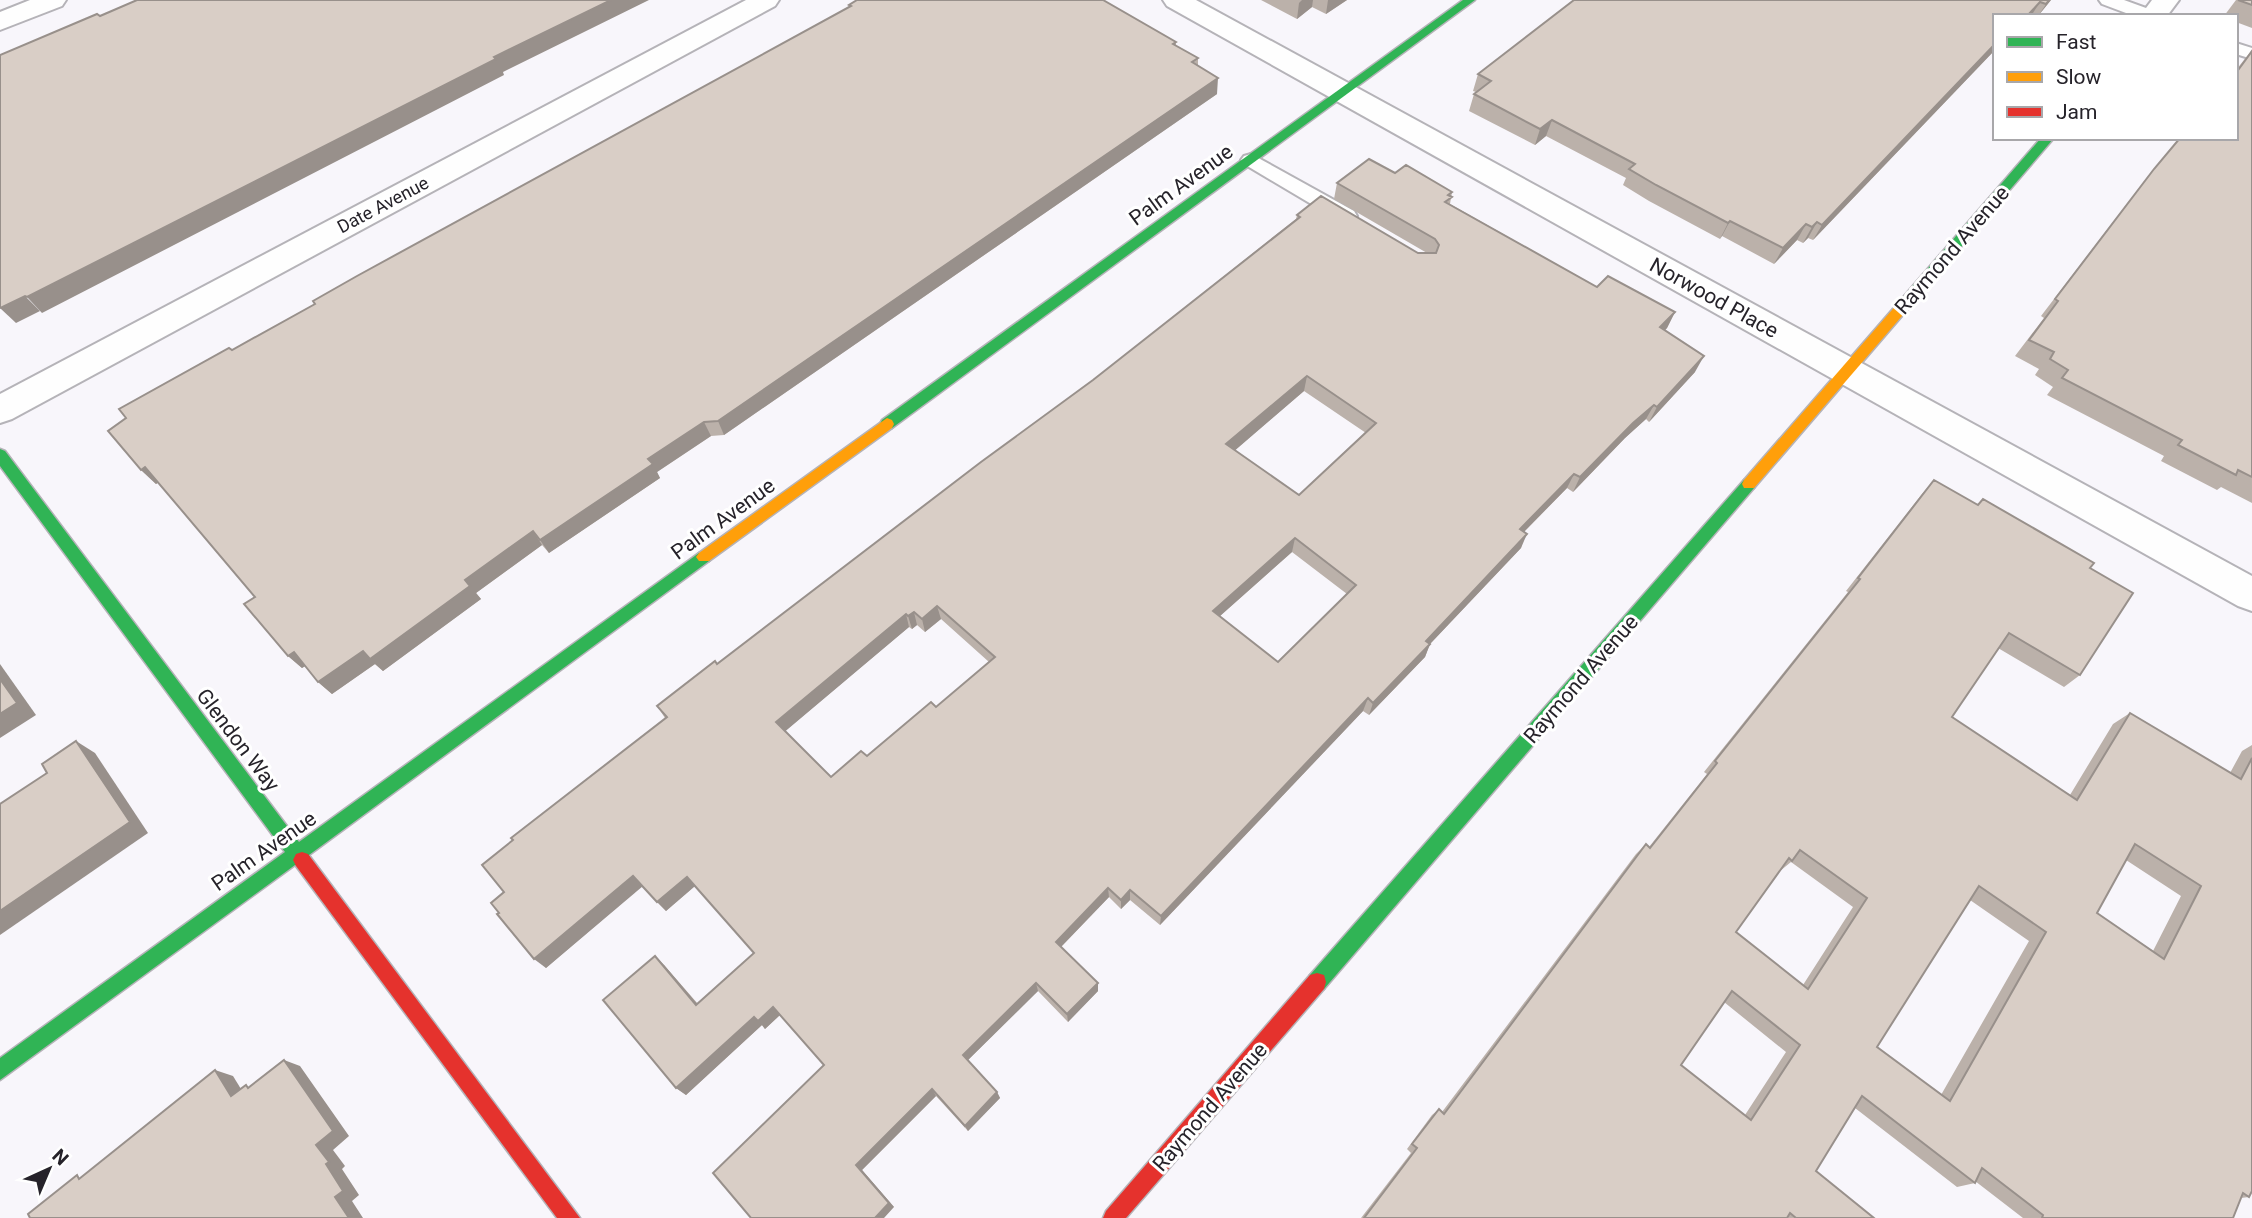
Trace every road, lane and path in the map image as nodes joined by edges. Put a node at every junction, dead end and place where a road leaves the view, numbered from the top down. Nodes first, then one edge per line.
1 (53, 0) edge
2 (766, 0) edge
3 (1176, 0) edge
4 (1470, 0) edge
5 (2108, 0) edge
6 (2166, 0) edge
7 (2146, 14) edge
8 (2154, 14) edge
9 (0, 22) edge
10 (1343, 92) junction
11 (2046, 140) edge
12 (1251, 160) junction
13 (1368, 230) edge
14 (1846, 371) junction
15 (0, 410) edge
16 (0, 455) edge
17 (2252, 595) edge
18 (297, 853) junction
19 (0, 1070) edge
20 (570, 1218) edge
21 (1113, 1218) edge

1 - 9 street
2 - 15 street, Date Avenue
3 - 10 street, Norwood Place
4 - 10 street, Palm Avenue
5 - 7 lane
6 - 8 street
10 - 12 street, Palm Avenue
10 - 14 street, Norwood Place
11 - 14 street, Raymond Avenue
12 - 13 lane
12 - 18 street, Palm Avenue
14 - 17 street, Norwood Place
14 - 21 street, Raymond Avenue
16 - 18 street, Glendon Way
18 - 19 street, Palm Avenue
18 - 20 street, Glendon Way

